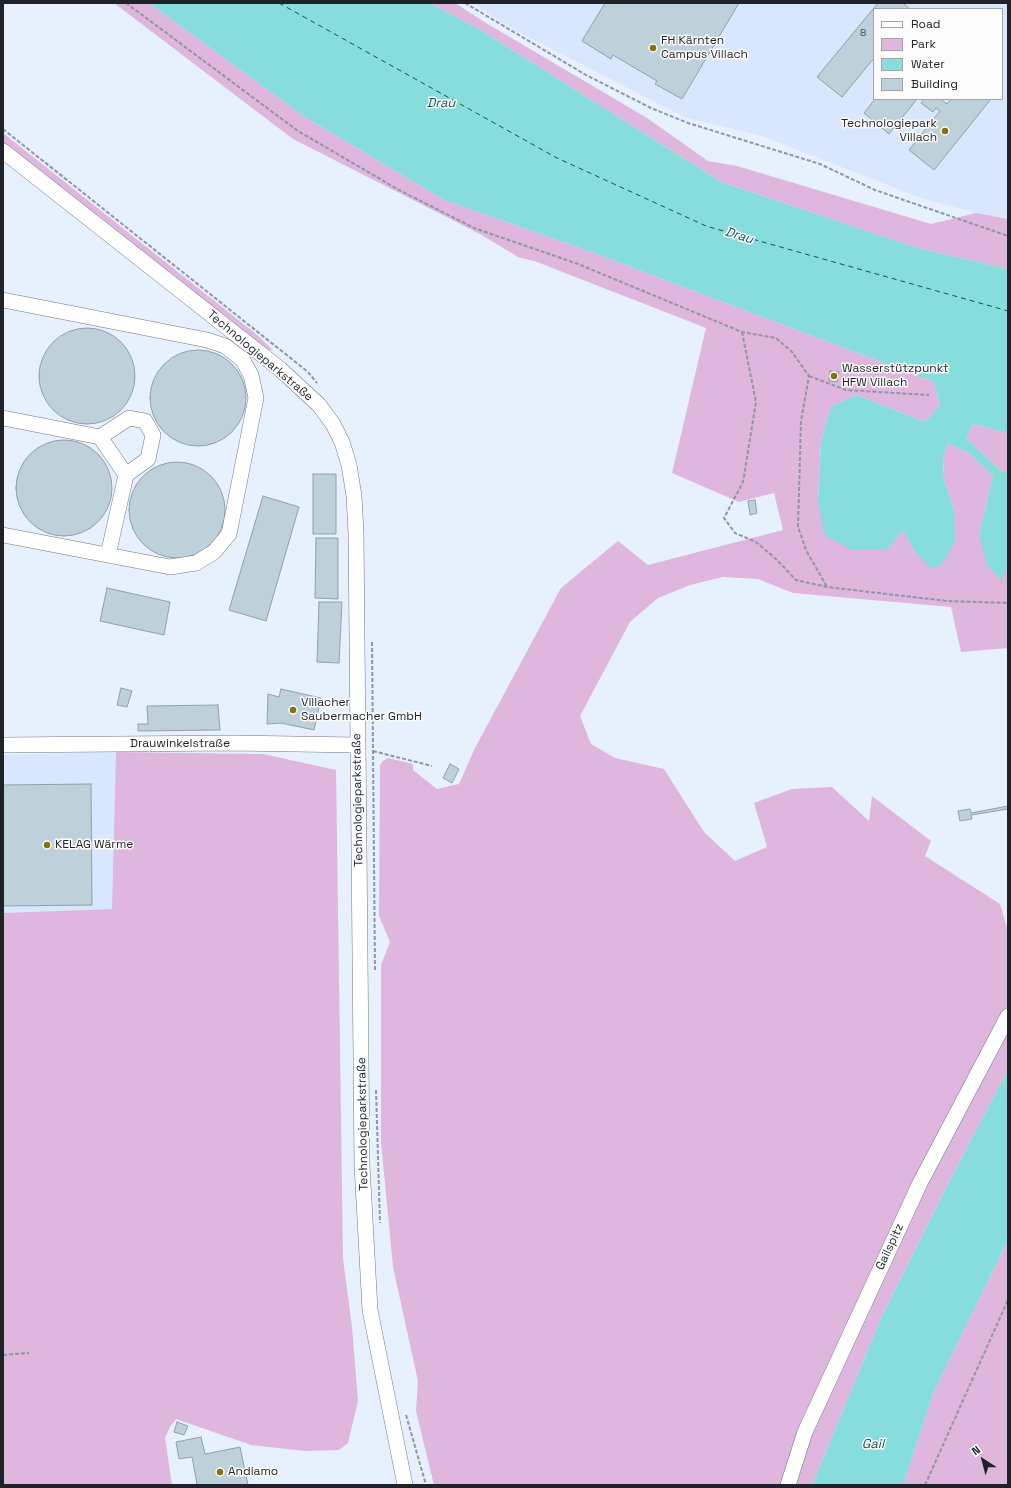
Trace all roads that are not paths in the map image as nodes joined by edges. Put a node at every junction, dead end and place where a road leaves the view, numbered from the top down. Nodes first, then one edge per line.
1 (3, 151) edge
2 (3, 300) edge
3 (3, 418) edge
4 (100, 437) junction
5 (126, 475) junction
6 (3, 535) edge
7 (108, 555) junction
8 (3, 745) edge
9 (357, 745) junction
10 (1008, 1016) edge
11 (405, 1485) edge
12 (788, 1485) edge

1 - 9 street, Technologieparkstraße
2 - 7 street
3 - 4 street
4 - 5 street
4 - 5 street
5 - 7 street
6 - 7 street
8 - 9 street, Drauwinkelstraße
9 - 11 street, Technologieparkstraße
10 - 12 street, Gailspitz

